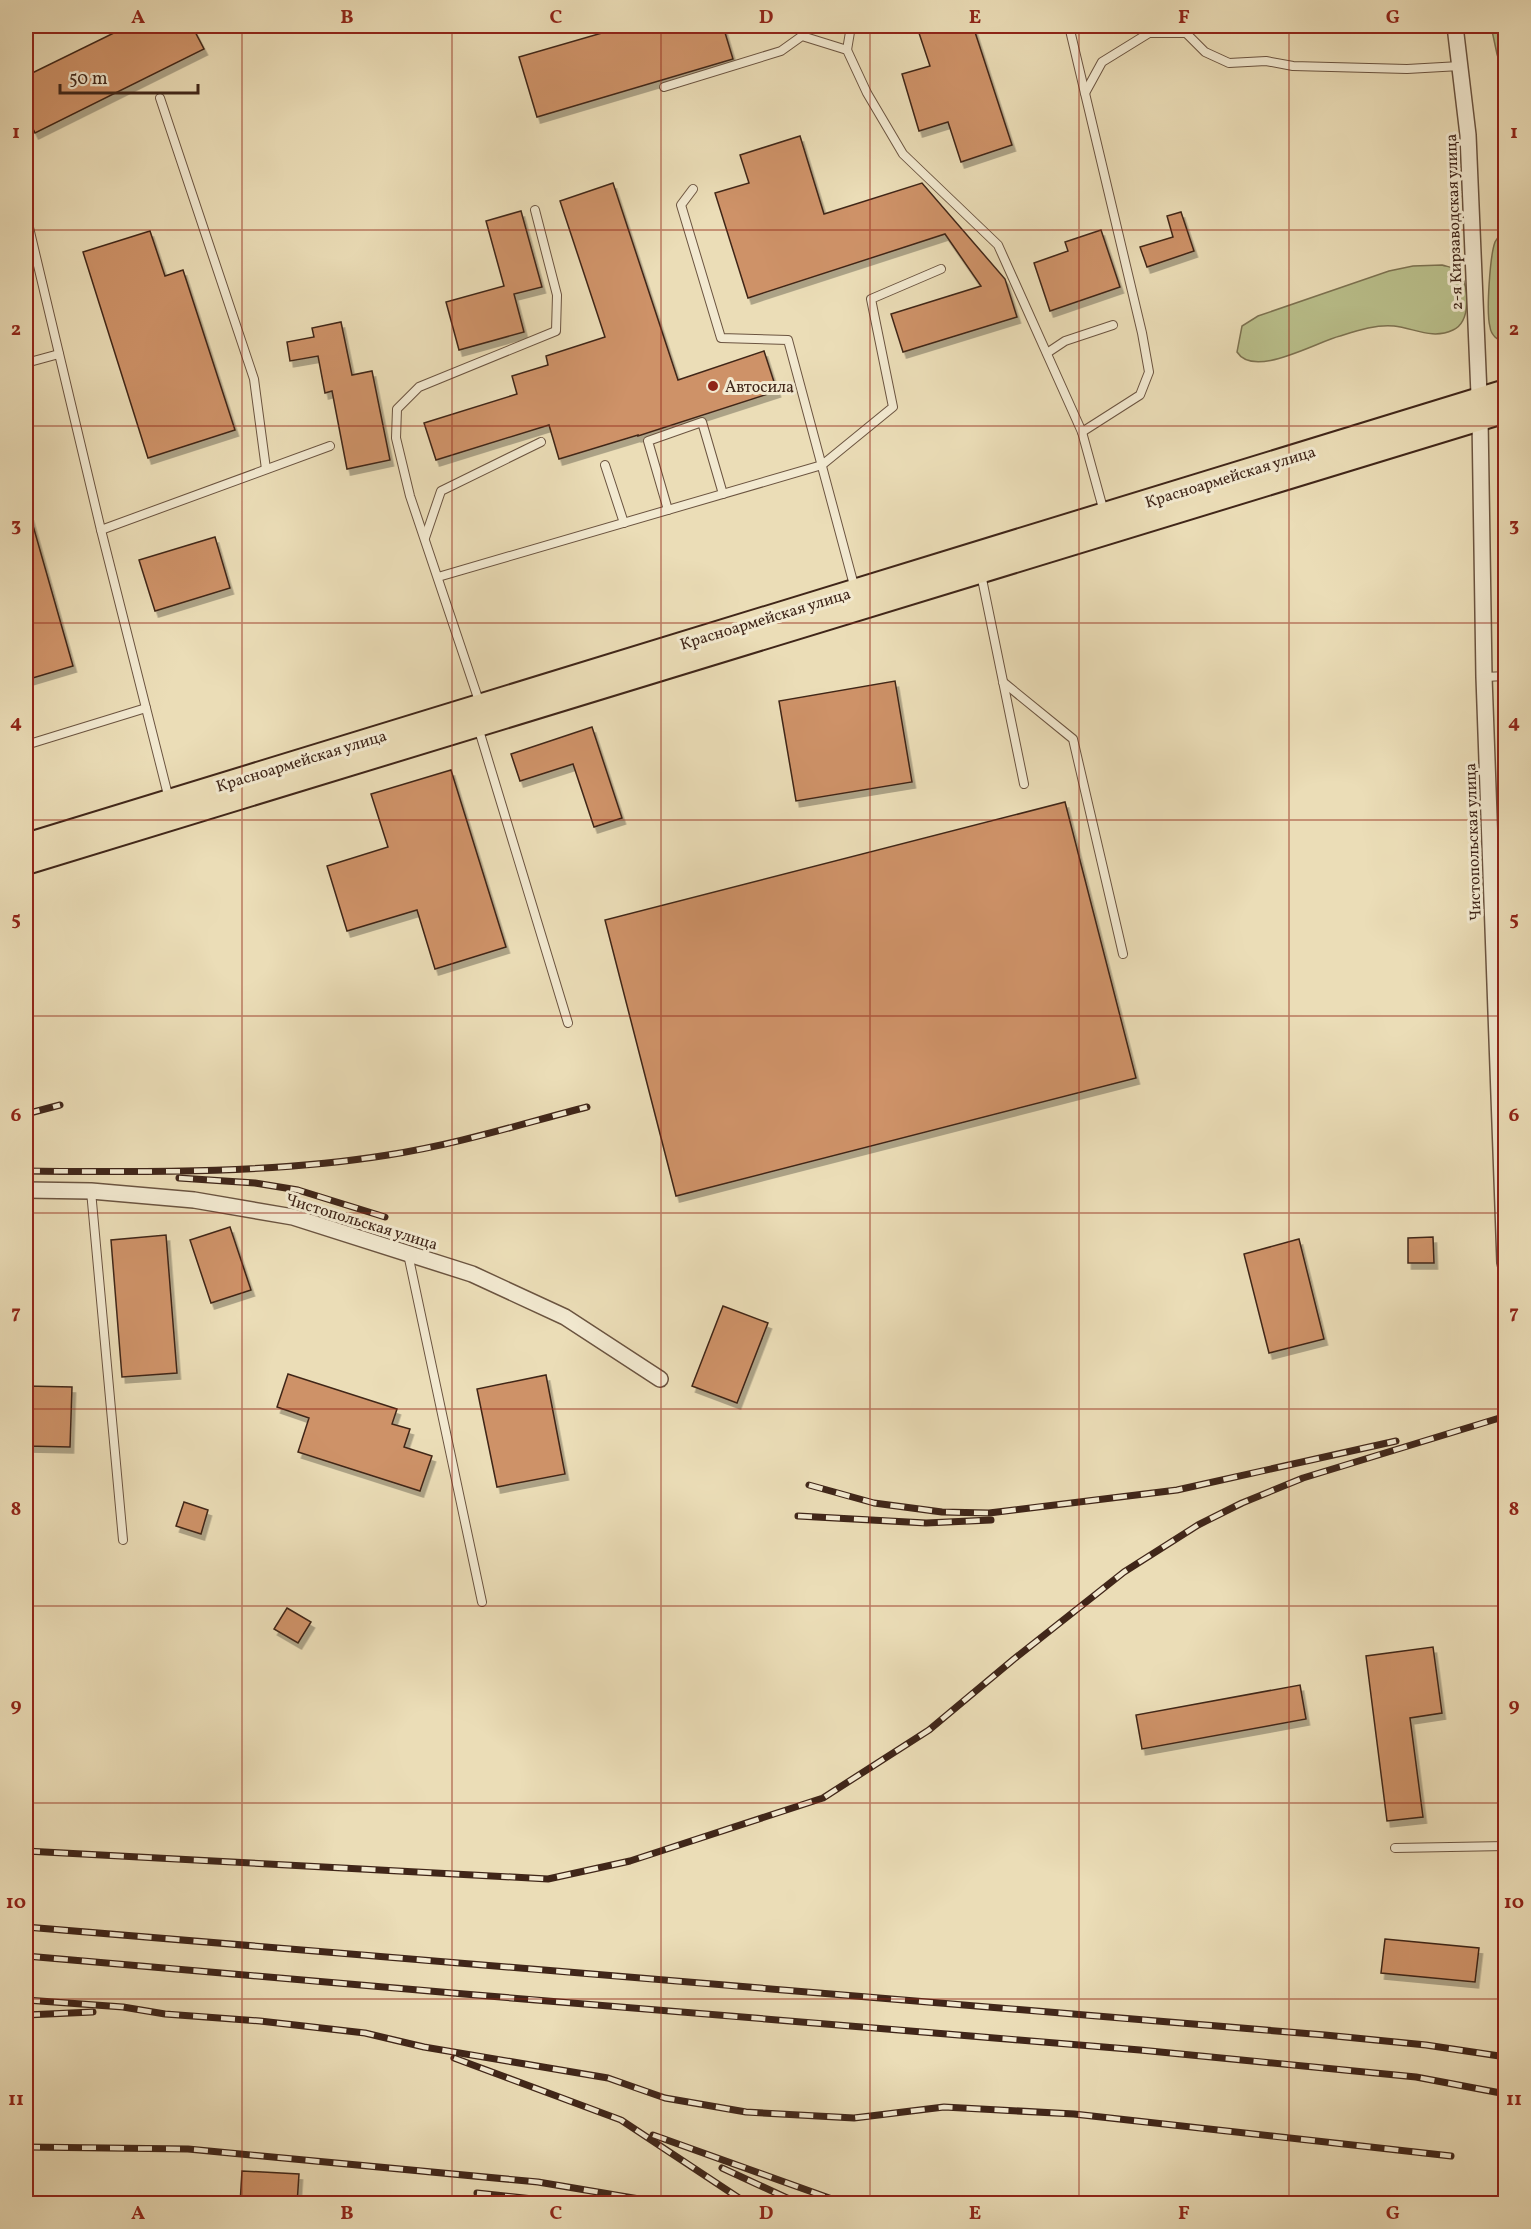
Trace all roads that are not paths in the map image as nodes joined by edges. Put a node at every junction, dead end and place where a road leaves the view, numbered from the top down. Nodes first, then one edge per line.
1 (851, 26) edge
2 (1069, 26) edge
3 (1455, 26) edge
4 (847, 50) junction
5 (1460, 66) junction
6 (664, 87) dead end
7 (1085, 93) junction
8 (160, 98) dead end
9 (693, 189) dead end
10 (535, 210) dead end
11 (26, 215) edge
12 (941, 269) dead end
13 (1113, 325) dead end
14 (1047, 353) junction
15 (59, 354) junction
16 (26, 363) edge
17 (1506, 391) edge
18 (1479, 409) junction
19 (1506, 411) edge
20 (1082, 432) junction
21 (541, 441) dead end
22 (330, 446) dead end
23 (605, 465) dead end
24 (822, 465) junction
25 (266, 469) junction
26 (723, 494) junction
27 (668, 510) junction
28 (1105, 514) junction
29 (624, 523) junction
30 (101, 530) junction
31 (424, 538) junction
32 (981, 572) junction
33 (438, 578) junction
34 (855, 590) junction
35 (1506, 676) edge
36 (1484, 677) junction
37 (1003, 682) junction
38 (146, 708) junction
39 (479, 716) junction
40 (26, 745) edge
41 (1024, 784) dead end
42 (171, 809) junction
43 (26, 845) edge
44 (26, 863) edge
45 (1123, 954) dead end
46 (568, 1023) dead end
47 (26, 1190) edge
48 (91, 1191) junction
49 (408, 1254) junction
50 (1505, 1263) edge
51 (660, 1379) dead end
52 (123, 1540) dead end
53 (482, 1602) dead end
54 (1506, 1845) edge
55 (1395, 1848) dead end

1 - 4 lane
2 - 7 lane
3 - 5 street, 2-я Кирзаводская улица
4 - 6 lane
4 - 14 lane
5 - 7 lane
5 - 18 street, 2-я Кирзаводская улица
7 - 20 lane
8 - 25 lane
9 - 24 lane
10 - 31 lane
11 - 15 lane
12 - 24 lane
13 - 14 lane
14 - 20 lane
15 - 16 lane
15 - 30 lane
17 - 18 main road, Красноармейская улица
18 - 19 main road, Красноармейская улица
18 - 28 main road, Красноармейская улица
18 - 32 main road, Красноармейская улица
18 - 36 street, Чистопольская улица
20 - 28 lane
21 - 31 lane
22 - 25 lane
23 - 29 lane
24 - 26 lane
24 - 34 lane
25 - 30 lane
26 - 27 lane
26 - 27 lane
27 - 29 lane
28 - 34 main road, Красноармейская улица
29 - 33 lane
30 - 38 lane
31 - 33 lane
32 - 37 lane
32 - 39 main road, Красноармейская улица
33 - 39 lane
34 - 39 main road, Красноармейская улица
35 - 36 lane
36 - 50 street, Чистопольская улица
37 - 41 lane
37 - 45 lane
38 - 40 lane
38 - 42 lane
39 - 42 main road, Красноармейская улица
39 - 46 lane
42 - 43 main road, Красноармейская улица
42 - 44 main road, Красноармейская улица
47 - 48 street, Чистопольская улица
48 - 49 street, Чистопольская улица
48 - 52 lane
49 - 51 street, Чистопольская улица
49 - 53 lane
54 - 55 lane

